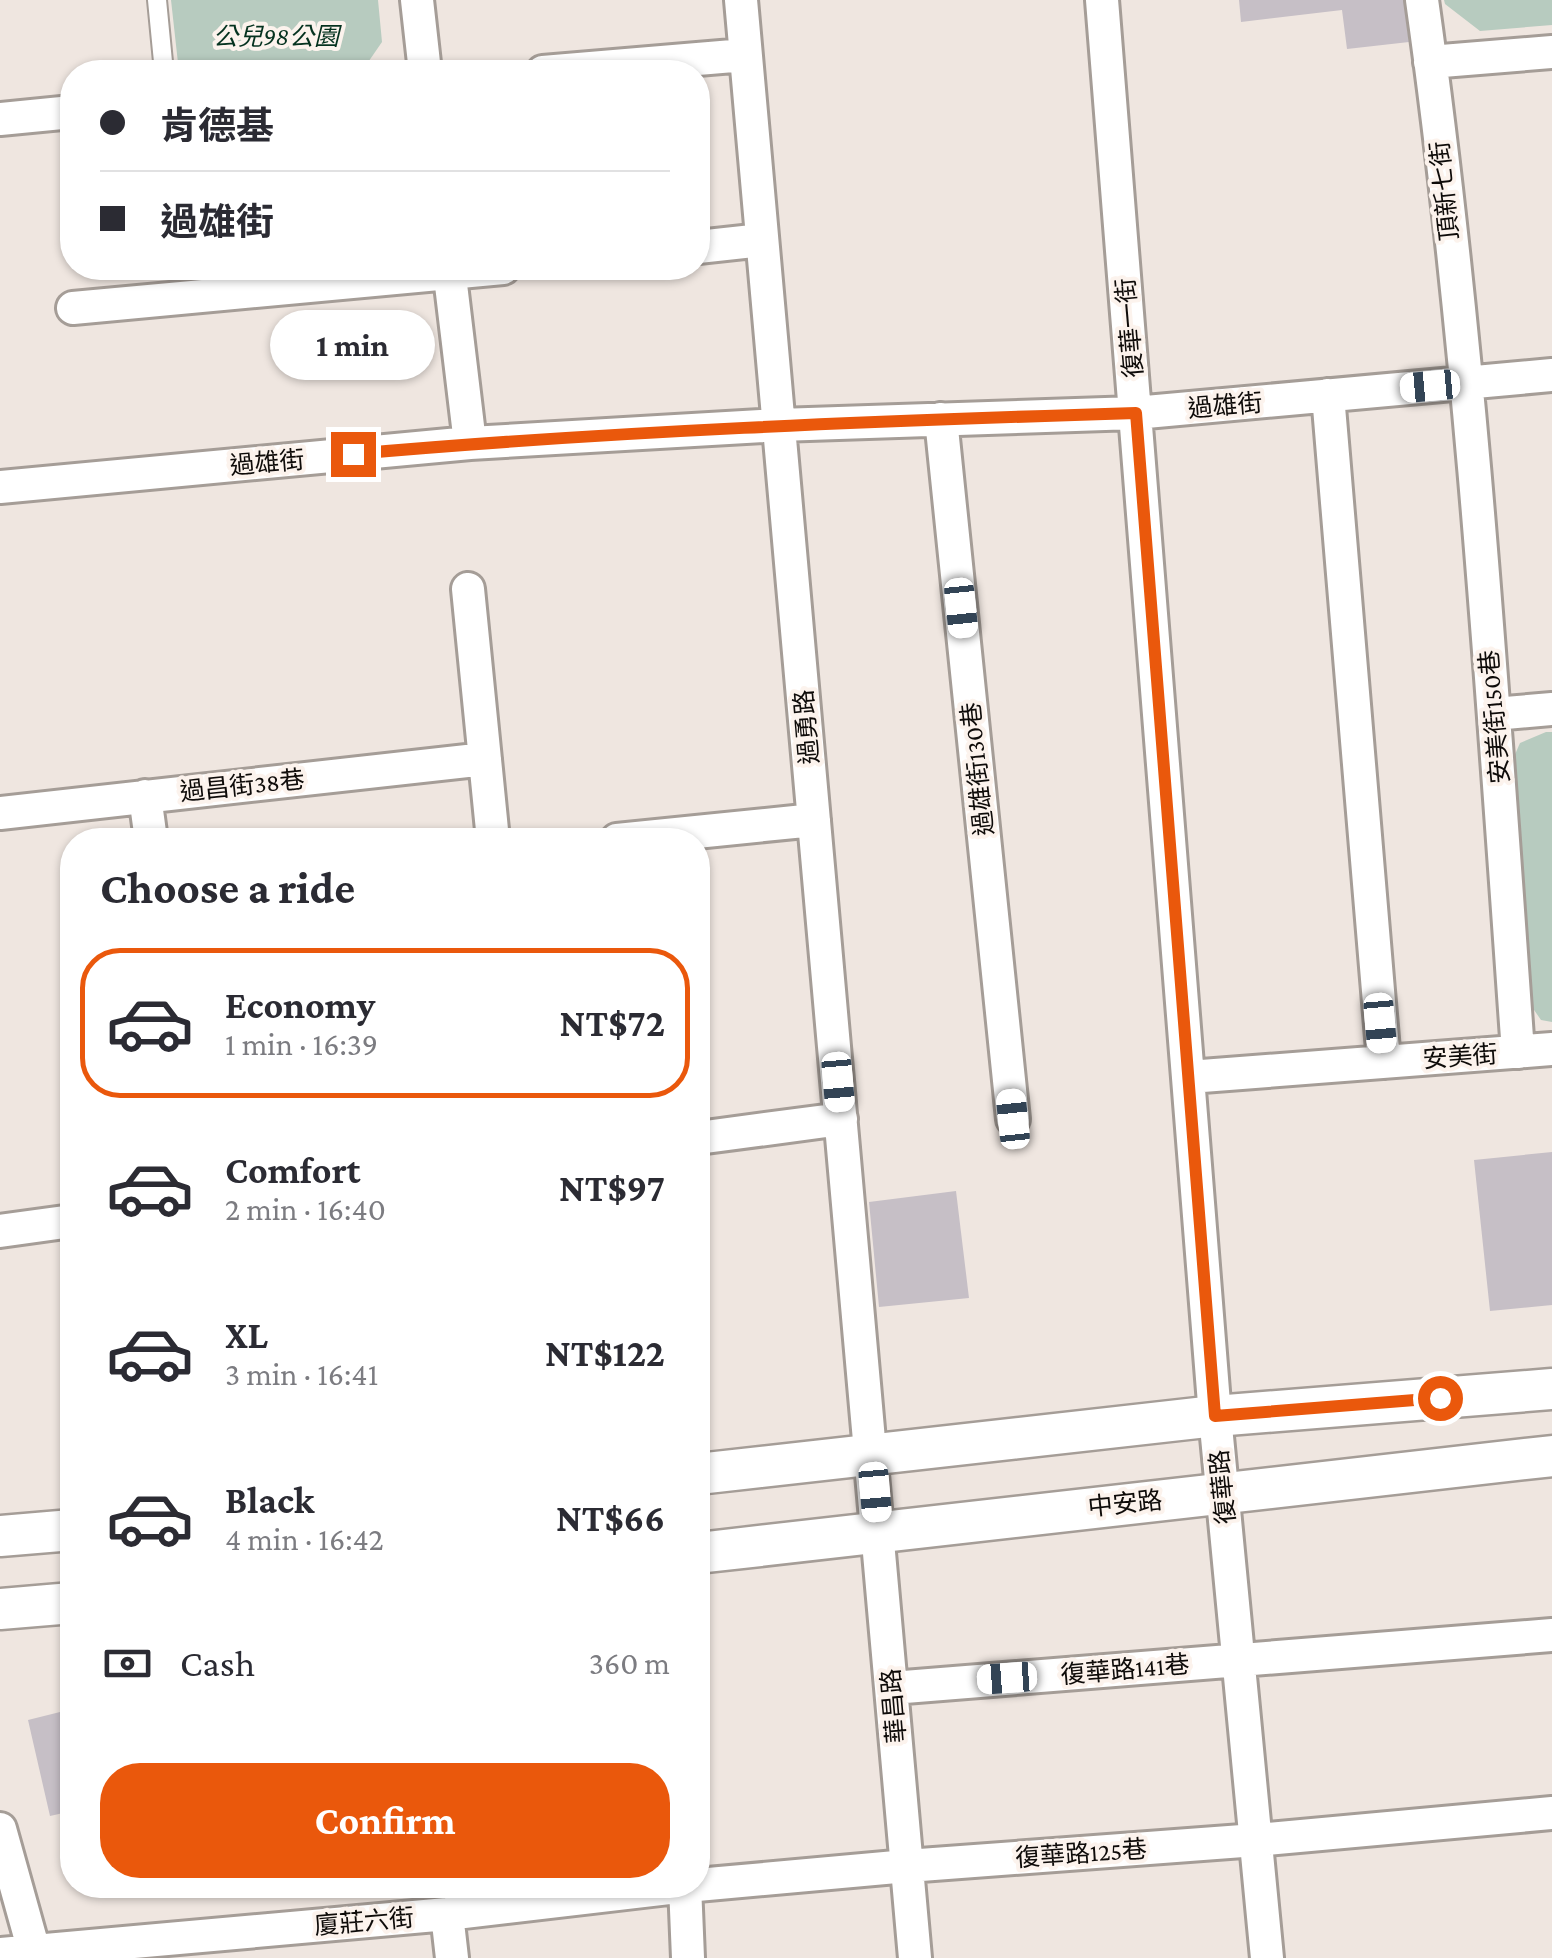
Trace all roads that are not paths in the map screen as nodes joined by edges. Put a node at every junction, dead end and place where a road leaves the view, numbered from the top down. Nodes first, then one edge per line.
1 (157, 0) edge
2 (417, 0) edge
3 (740, 0) edge
4 (1102, 0) edge
5 (1422, 0) edge
6 (1552, 52) edge
7 (746, 55) junction
8 (163, 60) edge
9 (424, 60) edge
10 (687, 60) edge
11 (1430, 62) junction
12 (60, 113) edge
13 (0, 119) edge
14 (762, 240) junction
15 (710, 246) edge
16 (351, 280) edge
17 (451, 280) edge
18 (73, 308) dead end
19 (1552, 375) edge
20 (1464, 383) junction
21 (1328, 395) junction
22 (1136, 413) junction
23 (941, 419) junction
24 (779, 425) junction
25 (470, 443) junction
26 (0, 487) edge
27 (468, 589) dead end
28 (1552, 709) edge
29 (1494, 714) junction
30 (1160, 716) joint
31 (485, 759) junction
32 (146, 796) junction
33 (0, 812) edge
34 (814, 820) junction
35 (150, 828) edge
36 (491, 828) edge
37 (710, 831) edge
38 (1552, 1049) edge
39 (1518, 1052) junction
40 (1384, 1062) junction
41 (1189, 1076) junction
42 (841, 1119) junction
43 (1013, 1119) dead end
44 (710, 1136) edge
45 (60, 1223) edge
46 (0, 1231) edge
47 (1552, 1389) edge
48 (1215, 1416) junction
49 (872, 1454) junction
50 (1552, 1456) edge
51 (710, 1473) edge
52 (1223, 1492) junction
53 (878, 1530) junction
54 (60, 1531) edge
55 (0, 1536) edge
56 (710, 1551) edge
57 (60, 1604) edge
58 (0, 1609) edge
59 (1552, 1635) edge
60 (1239, 1660) junction
61 (892, 1688) junction
62 (1552, 1813) edge
63 (0, 1829) edge
64 (1256, 1840) junction
65 (907, 1866) junction
66 (710, 1884) edge
67 (584, 1898) edge
68 (686, 1898) edge
69 (447, 1914) junction
70 (257, 1944) edge
71 (0, 1954) edge
72 (35, 1955) edge
73 (452, 1958) edge
74 (688, 1958) edge
75 (915, 1958) edge
76 (1267, 1958) edge

1 - 8 lane
2 - 9 street
3 - 7 street, 過勇路
4 - 22 street, 復華一街
5 - 11 street, 頂新七街
6 - 11 street
7 - 10 street
7 - 14 street, 過勇路
11 - 20 street, 頂新七街
12 - 13 street
14 - 15 street
14 - 24 street, 過勇路
16 - 18 street
17 - 25 street
19 - 20 street, 過雄街
20 - 21 street, 過雄街
20 - 29 street, 安美街150巷
21 - 22 street, 過雄街
21 - 40 street
22 - 23 street, 過雄街
22 - 30 street, 復華一街
23 - 24 street, 過雄街
23 - 43 street, 過雄街130巷
24 - 25 street, 過雄街
24 - 34 street, 過勇路
25 - 26 street, 過雄街
27 - 31 street
28 - 29 street
29 - 39 street, 安美街150巷
30 - 41 street, 復華路
31 - 32 street, 過昌街38巷
31 - 36 street
32 - 33 street, 過昌街38巷
32 - 35 street
34 - 37 street
34 - 42 street, 過勇路
38 - 39 street, 安美街
39 - 40 street, 安美街
40 - 41 street, 安美街
41 - 48 street, 復華路
42 - 44 street
42 - 49 street, 過勇路
45 - 46 street
47 - 48 street
48 - 49 street
48 - 52 street, 復華路
49 - 51 street
49 - 53 street, 華昌路
50 - 52 street, 中安路
52 - 53 street, 中安路
52 - 60 street, 復華路
53 - 56 street, 中安路
53 - 61 street, 華昌路
54 - 55 street
57 - 58 street
59 - 60 street, 復華路141巷
60 - 61 street, 復華路141巷
60 - 64 street, 復華路
61 - 65 street, 華昌路
62 - 64 street, 復華路125巷
63 - 72 street
64 - 65 street, 復華路125巷
64 - 76 street, 復華路
65 - 66 street, 廈莊六街
65 - 75 street, 華昌路
67 - 69 street, 廈莊六街
68 - 74 street
69 - 70 street, 廈莊六街
69 - 73 street
70 - 72 street, 廈莊六街
71 - 72 street, 廈莊六街

